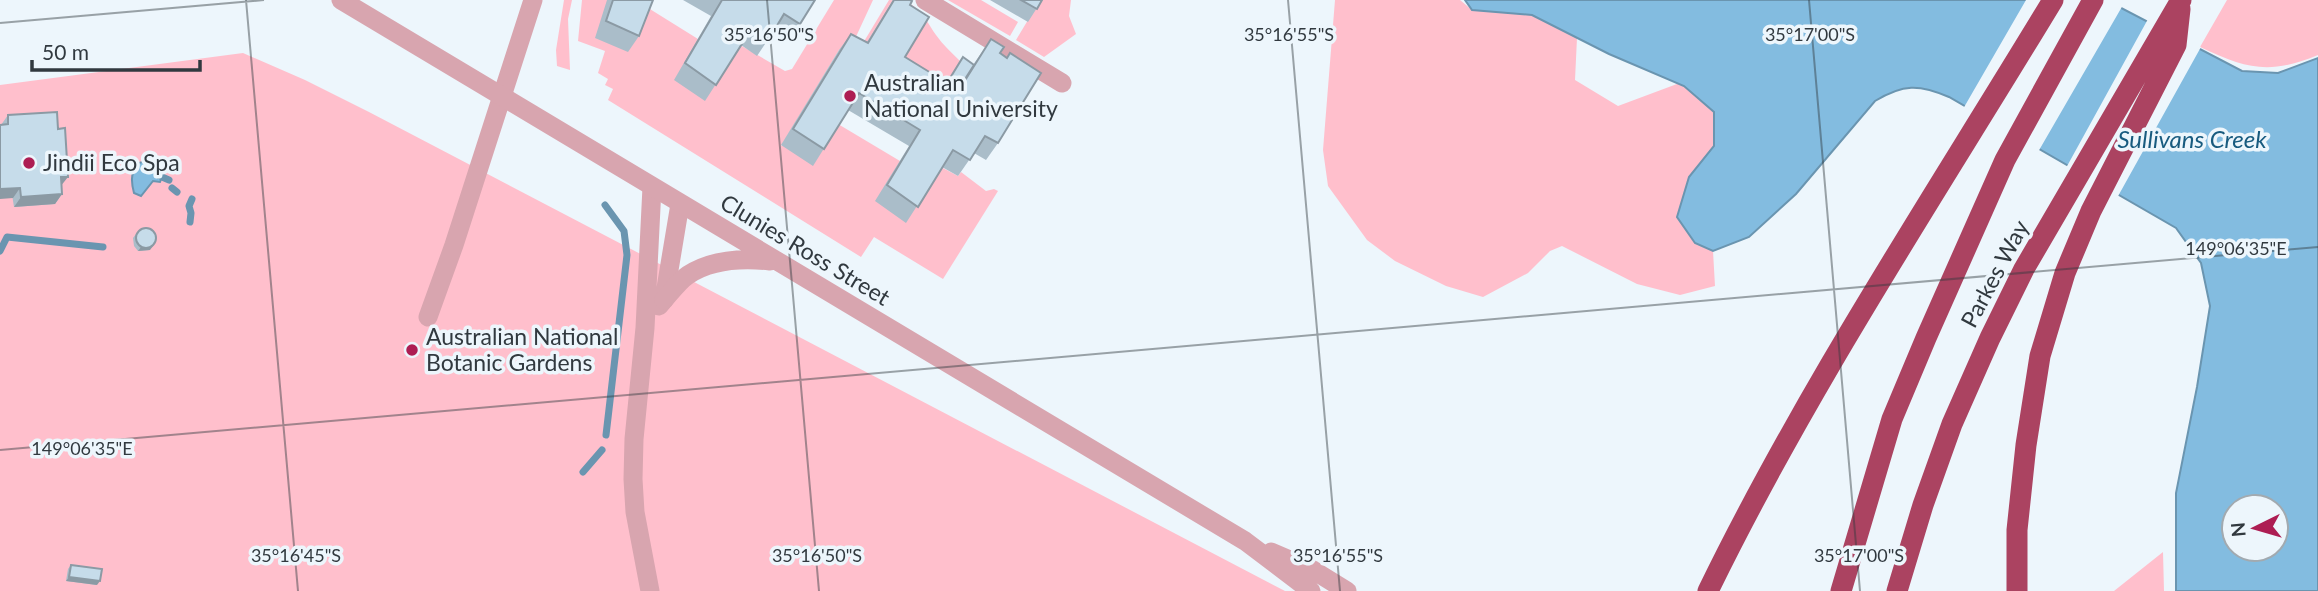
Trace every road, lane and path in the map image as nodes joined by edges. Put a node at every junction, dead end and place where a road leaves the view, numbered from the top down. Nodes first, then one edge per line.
1 (341, 0) edge
2 (533, 0) edge
3 (925, 0) edge
4 (2053, 0) edge
5 (2093, 0) edge
6 (2181, 0) edge
7 (1062, 83) dead end
8 (502, 98) junction
9 (652, 187) junction
10 (680, 204) junction
11 (778, 262) junction
12 (664, 300) junction
13 (428, 317) dead end
14 (645, 328) junction
15 (1245, 541) junction
16 (650, 591) edge
17 (1311, 591) edge
18 (1347, 591) edge
19 (1708, 591) edge
20 (1841, 591) edge
21 (1897, 591) edge
22 (2017, 591) edge

1 - 8 street, Clunies Ross Street
2 - 8 street
3 - 7 street
4 - 19 highway
5 - 20 highway, Parkes Way
6 - 21 highway, Parkes Way
6 - 22 highway
8 - 9 street, Clunies Ross Street
8 - 13 street
9 - 10 street, Clunies Ross Street
9 - 14 street
10 - 11 street, Clunies Ross Street
10 - 12 street
11 - 12 street
11 - 15 street, Clunies Ross Street
12 - 14 street
14 - 16 street
15 - 17 street, Clunies Ross Street
15 - 18 street, Clunies Ross Street

